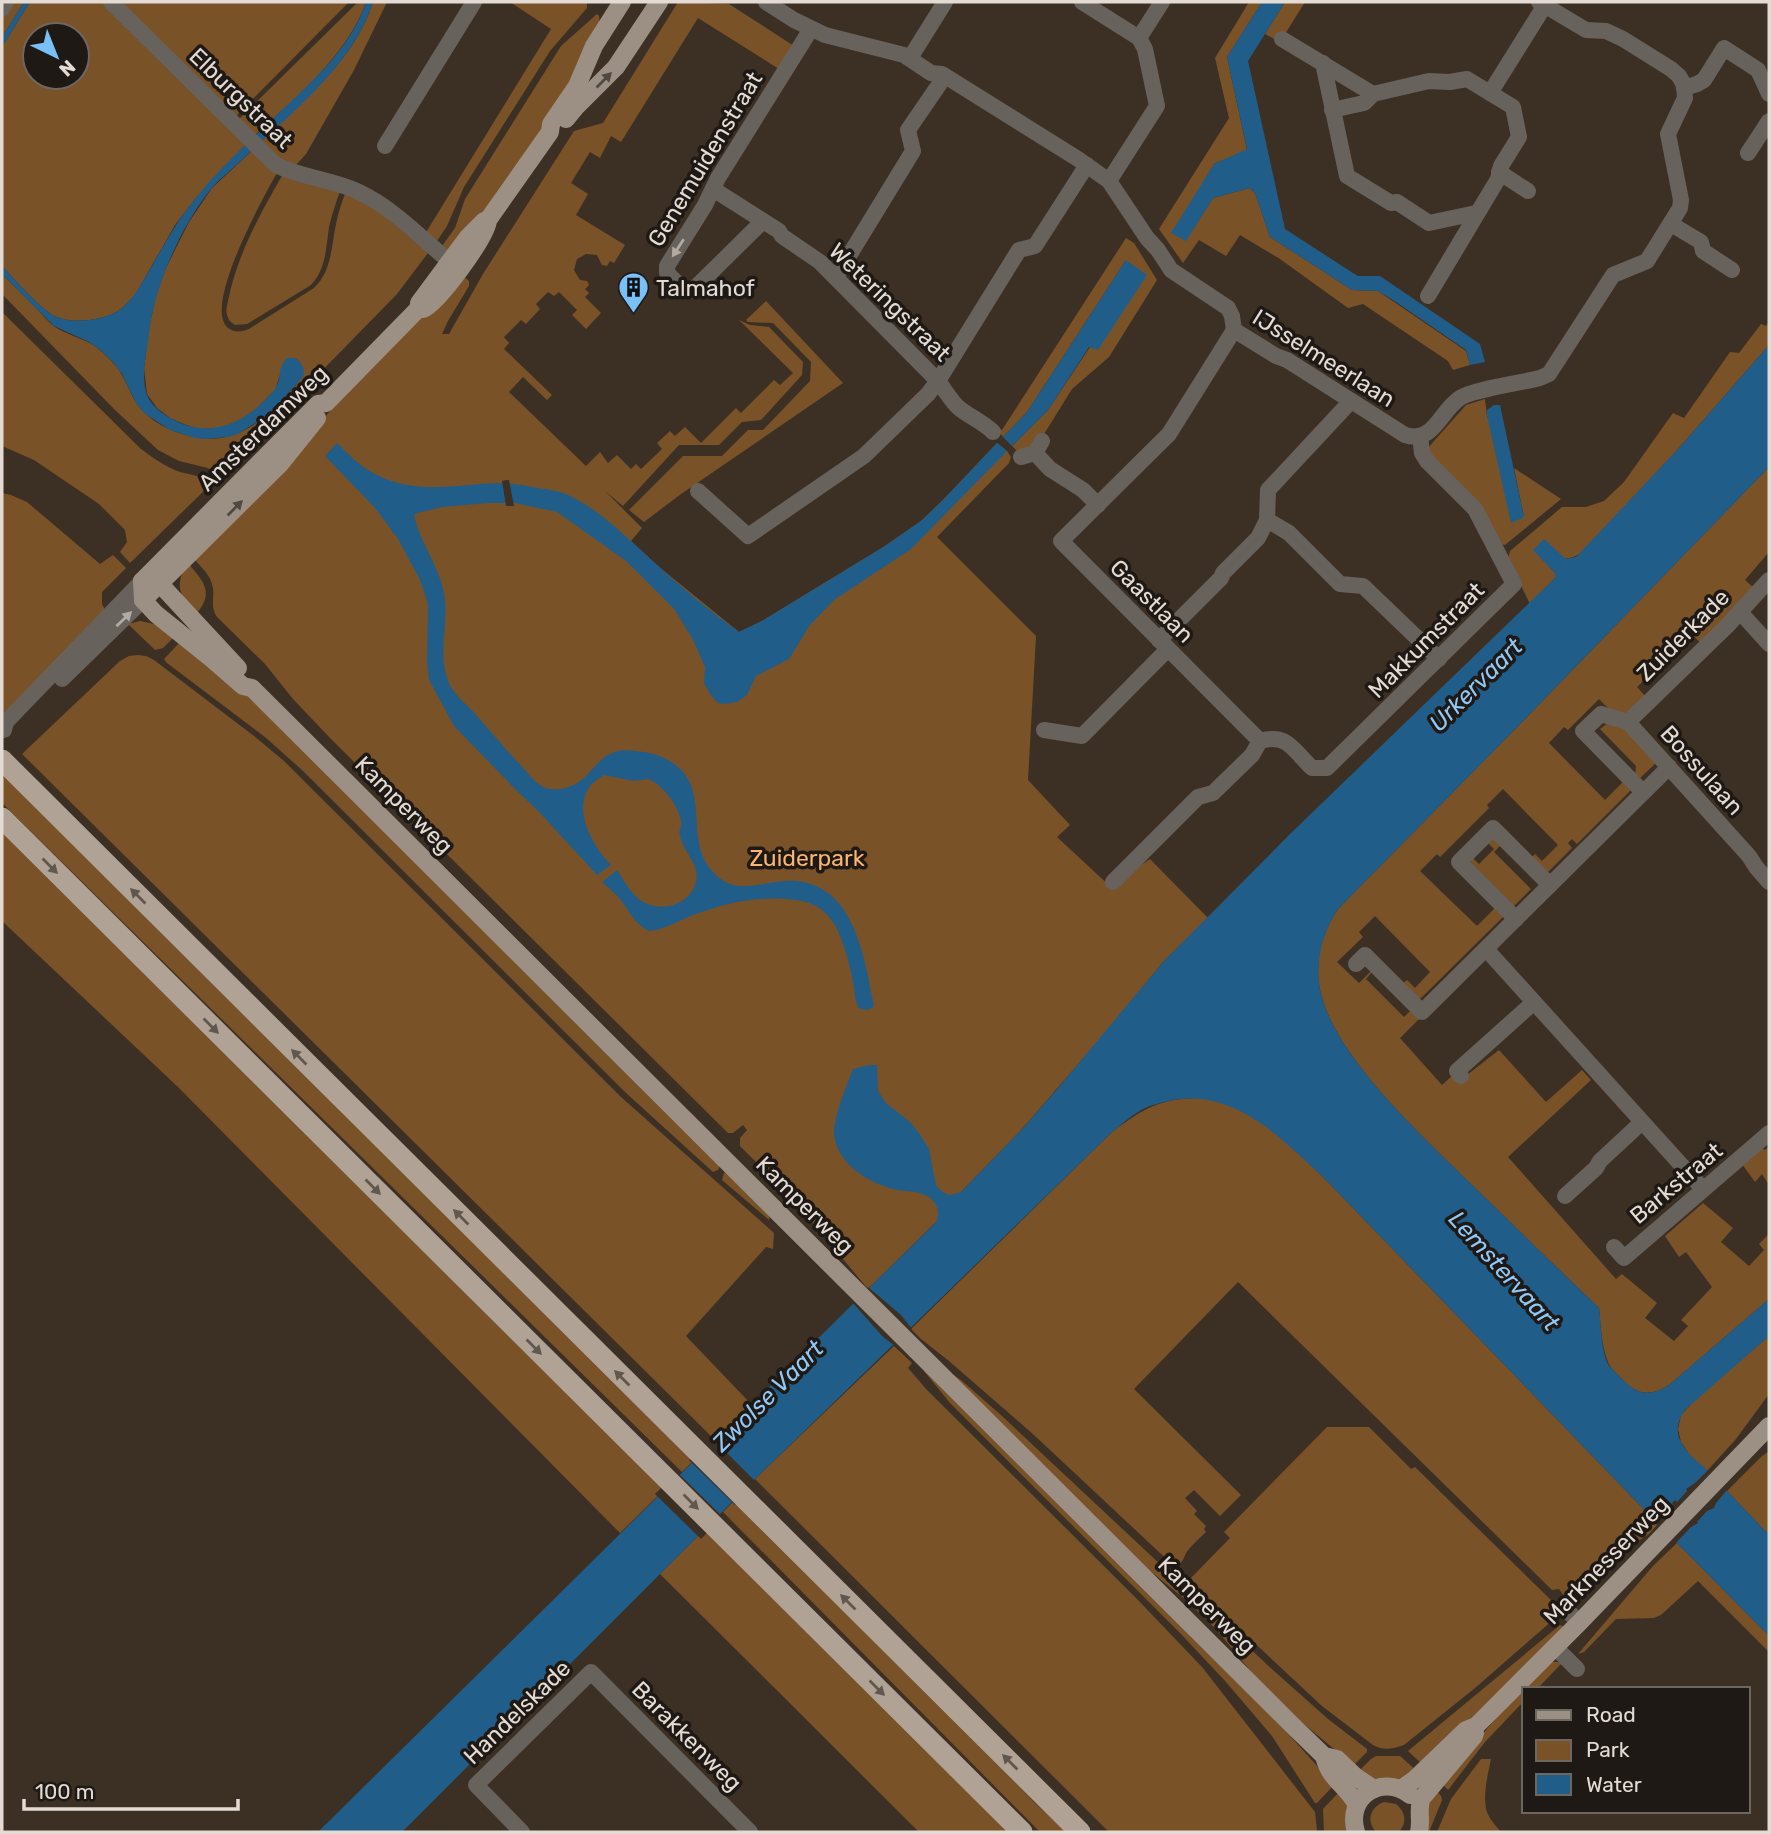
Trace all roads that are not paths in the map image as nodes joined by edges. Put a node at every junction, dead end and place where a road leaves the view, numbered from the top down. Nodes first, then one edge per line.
1 (6, 2) edge
2 (111, 2) edge
3 (474, 2) edge
4 (659, 2) edge
5 (766, 2) edge
6 (945, 2) edge
7 (1082, 2) edge
8 (1162, 2) edge
9 (619, 3) edge
10 (1542, 4) edge
11 (2, 9) edge
12 (646, 22) junction
13 (811, 29) junction
14 (1139, 38) junction
15 (1282, 39) dead end
16 (910, 58) junction
17 (1323, 63) junction
18 (945, 76) junction
19 (1684, 88) junction
20 (1490, 93) junction
21 (1373, 94) junction
22 (1769, 94) edge
23 (1332, 110) junction
24 (1769, 121) edge
25 (550, 132) junction
26 (384, 146) dead end
27 (1748, 153) dead end
28 (1087, 165) junction
29 (1499, 172) junction
30 (1109, 181) junction
31 (713, 189) junction
32 (1528, 191) dead end
33 (1476, 213) junction
34 (763, 221) junction
35 (1671, 224) junction
36 (454, 265) junction
37 (1732, 270) dead end
38 (836, 277) junction
39 (1428, 296) dead end
40 (1234, 330) junction
41 (938, 381) junction
42 (1351, 401) junction
43 (993, 432) dead end
44 (1420, 436) junction
45 (1033, 450) dead end
46 (698, 491) dead end
47 (1098, 505) junction
48 (1267, 520) junction
49 (1769, 580) edge
50 (151, 582) junction
51 (143, 600) junction
52 (1740, 612) junction
53 (1163, 645) junction
54 (1769, 645) edge
55 (1439, 659) junction
56 (252, 688) junction
57 (1628, 722) junction
58 (1044, 730) dead end
59 (3, 731) edge
60 (1260, 741) junction
61 (2, 760) edge
62 (1669, 767) junction
63 (1643, 792) junction
64 (2, 818) edge
65 (1113, 882) dead end
66 (1769, 882) edge
67 (1550, 885) junction
68 (1516, 919) junction
69 (1486, 949) junction
70 (1356, 964) dead end
71 (1534, 1002) junction
72 (1461, 1076) dead end
73 (1642, 1122) junction
74 (1769, 1133) edge
75 (1703, 1189) junction
76 (1565, 1196) dead end
77 (1615, 1247) dead end
78 (1769, 1426) edge
79 (1555, 1647) junction
80 (1577, 1670) dead end
81 (591, 1672) joint
82 (1476, 1726) junction
83 (1324, 1756) junction
84 (1401, 1788) junction
85 (1374, 1789) junction
86 (1357, 1805) junction
87 (1418, 1806) junction
88 (522, 1832) edge
89 (750, 1832) edge
90 (1022, 1832) edge
91 (1080, 1832) edge
92 (1356, 1832) edge
93 (1419, 1832) edge

1 - 11 street
2 - 36 street, Elburgstraat
3 - 26 street
4 - 12 main road, Amsterdamweg
5 - 13 street, IJsselmeerlaan
6 - 16 street
7 - 14 street
8 - 14 street
9 - 12 main road, Amsterdamweg
9 - 25 main road, Amsterdamweg
10 - 19 street
10 - 20 street
25 -> 12 main road, Amsterdamweg
13 - 16 street, IJsselmeerlaan
13 - 31 street, Genemuidenstraat
14 - 30 street
15 - 17 street
16 - 18 street, IJsselmeerlaan
17 - 21 street
17 - 23 street
18 - 28 street, IJsselmeerlaan
18 - 38 street
19 - 22 street
19 - 35 street
20 - 21 street
20 - 29 street
21 - 23 street
23 - 33 street
24 - 27 street
25 - 36 main road, Amsterdamweg
28 - 30 street, IJsselmeerlaan
28 - 41 street
29 - 32 street
29 - 33 street
30 - 40 street, IJsselmeerlaan
31 - 34 street, Weteringstraat
31 -> 34 street, Genemuidenstraat
33 - 39 street
34 - 38 street, Weteringstraat
35 - 37 street
35 - 44 street
36 - 50 main road, Amsterdamweg
38 - 41 street, Weteringstraat
40 - 42 street, IJsselmeerlaan
40 - 47 street, Gaastlaan
41 - 43 street, Weteringstraat
41 - 46 street
42 - 44 street, IJsselmeerlaan
42 - 48 street
44 - 55 street, Makkumstraat
45 - 47 street
47 - 53 street, Gaastlaan
48 - 53 street
48 - 55 street
49 - 52 street, Zuiderkade
50 - 51 main road
50 - 56 main road, Kamperweg
50 - 59 street
51 - 56 main road, Kamperweg
59 -> 51 street
52 - 54 street
52 - 57 street, Zuiderkade
53 - 58 street
53 - 60 street, Gaastlaan
55 - 60 street, Makkumstraat
56 - 83 main road, Kamperweg
57 - 62 street, Bossulaan
57 - 63 street
60 - 65 street
91 -> 61 highway
62 - 63 street
62 - 66 street, Bossulaan
63 - 67 street
64 -> 90 highway
67 - 68 street
67 - 68 street
68 - 69 street
69 - 70 street
69 - 71 street
71 - 72 street
71 - 73 street
73 - 75 street
73 - 76 street
74 - 75 street, Barkstraat
75 - 77 street, Barkstraat
78 - 79 main road, Marknesserweg
79 - 80 street
79 - 82 main road, Marknesserweg
81 - 88 street, Handelskade
81 - 89 street, Barakkenweg
82 - 84 main road, Marknesserweg
82 - 87 main road, Marknesserweg
83 - 85 main road, Kamperweg
83 - 86 main road, Kamperweg
84 - 85 main road
84 - 87 main road
85 - 86 main road
86 - 92 main road
87 - 93 main road

